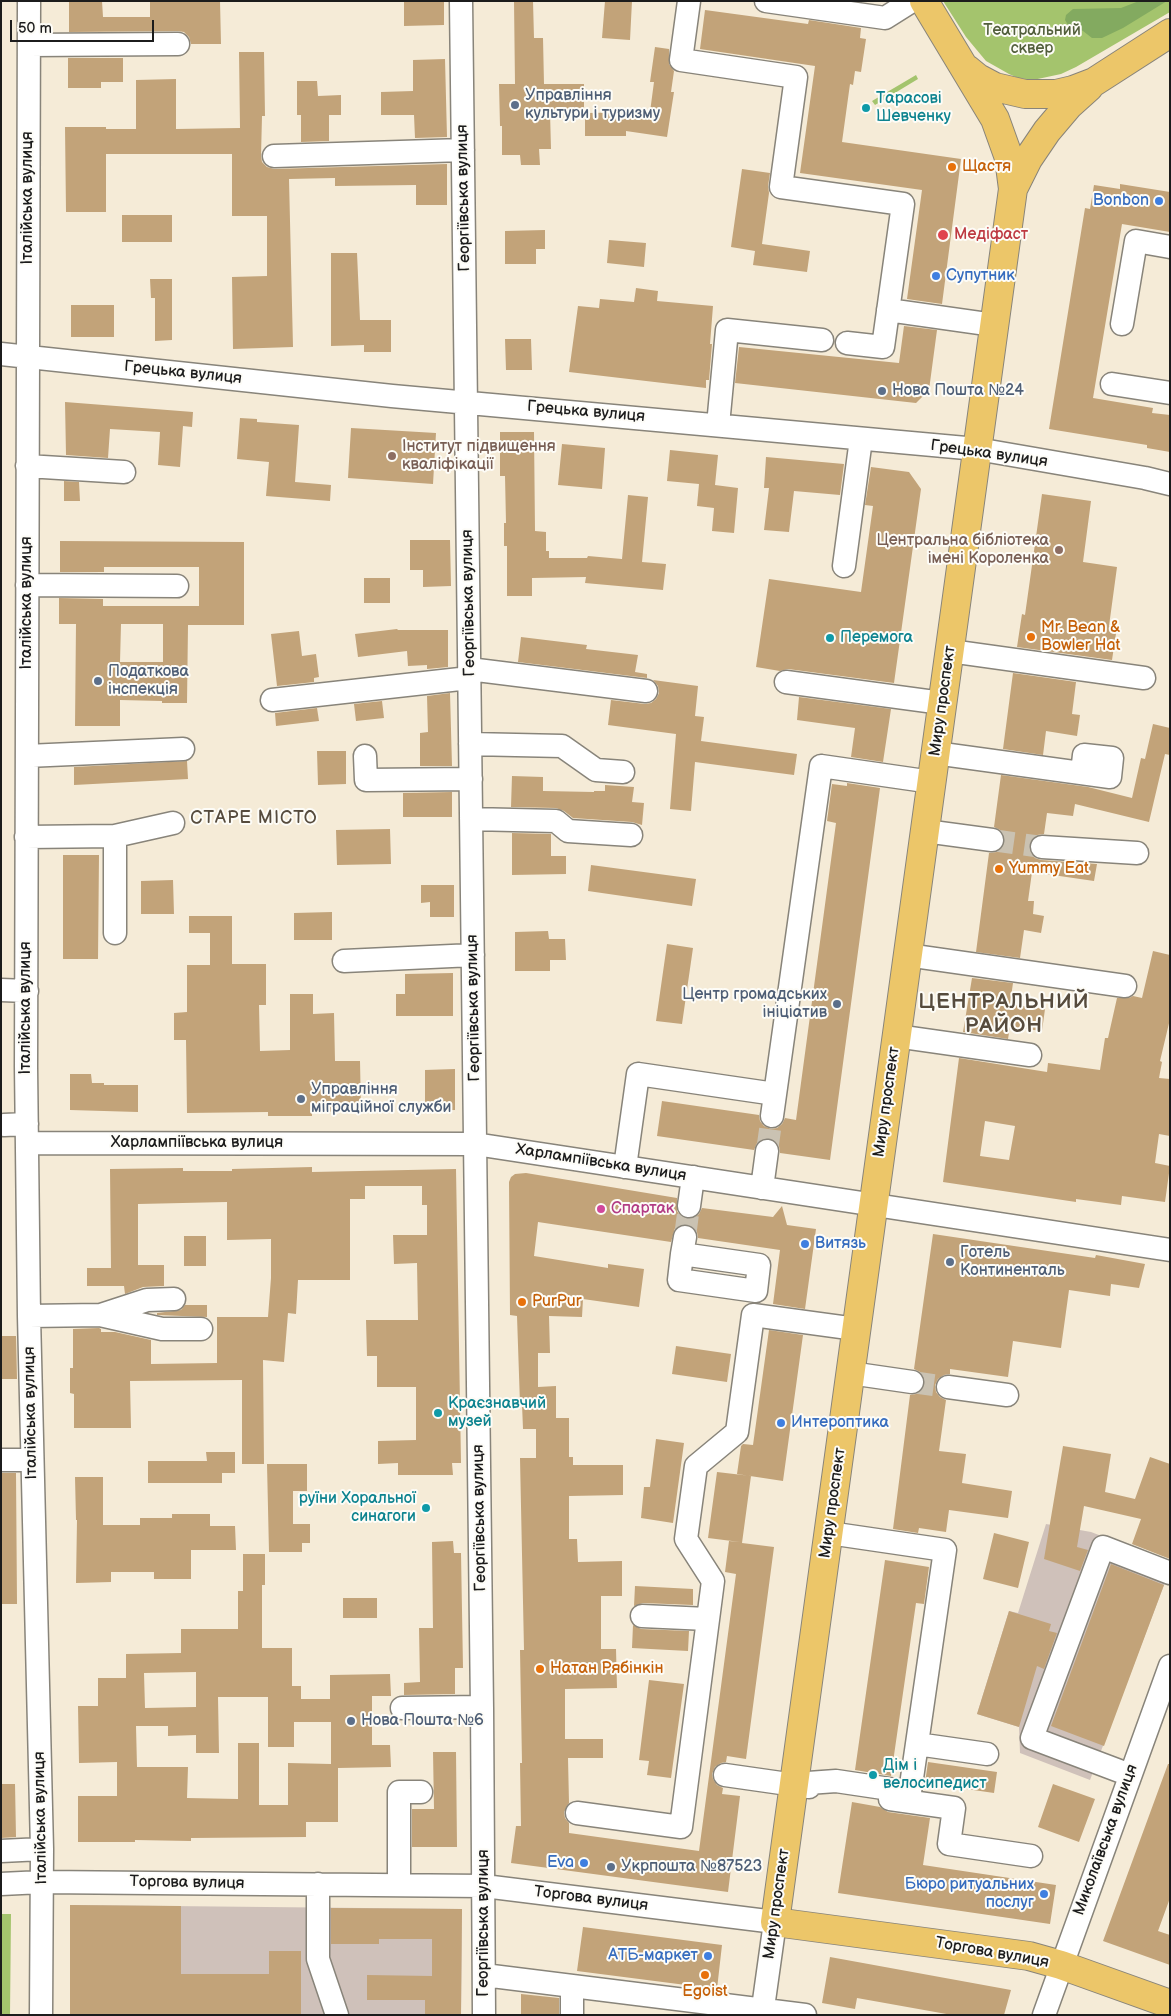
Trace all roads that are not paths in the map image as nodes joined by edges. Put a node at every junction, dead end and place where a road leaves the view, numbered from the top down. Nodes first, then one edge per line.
1 (29, 1) edge
2 (461, 1) edge
3 (689, 1) edge
4 (766, 1) edge
5 (912, 1) edge
6 (924, 1) edge
7 (1170, 34) edge
8 (178, 44) dead end
9 (29, 45) junction
10 (964, 66) junction
11 (1094, 82) junction
12 (463, 150) junction
13 (274, 156) dead end
14 (1013, 189) junction
15 (1170, 247) edge
16 (888, 310) junction
17 (1122, 324) dead end
18 (994, 325) junction
19 (822, 340) dead end
20 (846, 343) dead end
21 (1, 354) edge
22 (27, 356) junction
23 (1112, 384) dead end
24 (1170, 394) edge
25 (466, 401) junction
26 (718, 425) junction
27 (861, 439) junction
28 (977, 449) junction
29 (27, 466) junction
30 (124, 472) dead end
31 (1170, 484) edge
32 (844, 566) dead end
33 (27, 586) junction
34 (177, 586) dead end
35 (950, 651) junction
36 (469, 674) junction
37 (1144, 678) dead end
38 (786, 682) dead end
39 (646, 691) dead end
40 (272, 700) dead end
41 (942, 703) junction
42 (470, 744) junction
43 (183, 748) dead end
44 (935, 753) junction
45 (27, 756) junction
46 (365, 756) dead end
47 (623, 772) dead end
48 (1082, 773) dead end
49 (471, 779) junction
50 (932, 782) junction
51 (471, 819) junction
52 (173, 823) dead end
53 (925, 831) junction
54 (631, 835) dead end
55 (115, 836) junction
56 (26, 837) junction
57 (992, 840) tunnel mouth
58 (1042, 847) tunnel mouth
59 (1137, 853) dead end
60 (115, 933) dead end
61 (473, 955) junction
62 (907, 955) junction
63 (344, 961) dead end
64 (1125, 986) dead end
65 (1, 990) edge
66 (27, 990) junction
67 (896, 1036) junction
68 (1030, 1055) dead end
69 (775, 1094) junction
70 (772, 1116) tunnel mouth
71 (4, 1125) dead end
72 (27, 1134) junction
73 (475, 1144) junction
74 (767, 1151) tunnel mouth
75 (625, 1167) junction
76 (693, 1178) junction
77 (762, 1188) junction
78 (689, 1206) tunnel mouth
79 (873, 1206) junction
80 (1170, 1250) edge
81 (174, 1299) dead end
82 (29, 1316) junction
83 (100, 1316) junction
84 (856, 1328) junction
85 (201, 1329) dead end
86 (850, 1373) junction
87 (912, 1382) tunnel mouth
88 (948, 1387) tunnel mouth
89 (1007, 1395) dead end
90 (1, 1460) edge
91 (32, 1460) junction
92 (829, 1533) junction
93 (1170, 1572) edge
94 (642, 1616) dead end
95 (707, 1619) junction
96 (1170, 1666) edge
97 (482, 1707) junction
98 (402, 1708) dead end
99 (917, 1744) junction
100 (986, 1754) dead end
101 (687, 1770) junction
102 (1130, 1775) junction
103 (794, 1784) junction
104 (421, 1792) dead end
105 (577, 1813) dead end
106 (42, 1849) junction
107 (1, 1851) edge
108 (1031, 1856) dead end
109 (42, 1882) junction
110 (1, 1884) edge
111 (318, 1884) junction
112 (399, 1886) junction
113 (484, 1886) junction
114 (775, 1922) junction
115 (1061, 1965) junction
116 (484, 1975) junction
117 (572, 1986) junction
118 (1170, 2004) edge
119 (659, 2006) edge
120 (762, 2012) edge
121 (40, 2015) edge
122 (336, 2015) edge
123 (484, 2015) edge
124 (572, 2015) edge
125 (805, 2015) edge
126 (1044, 2015) edge

1 - 9 street, Італійська вулиця
2 - 12 street, Георгіївська вулиця
3 - 16 street
4 - 5 street
6 - 10 main road, Миру проспект
7 - 11 main road, Миру проспект
8 - 9 street
9 - 22 street, Італійська вулиця
10 - 11 main road, Миру проспект
10 - 14 main road, Миру проспект
11 - 14 main road, Миру проспект
12 - 13 street
12 - 25 street, Георгіївська вулиця
14 - 18 main road, Миру проспект
15 - 17 street
16 - 18 street
16 - 20 street
18 - 28 main road, Миру проспект
19 - 26 street
21 - 22 street, Грецька вулиця
22 - 25 street, Грецька вулиця
22 - 29 street, Італійська вулиця
23 - 24 street
25 - 26 street, Грецька вулиця
25 - 36 street, Георгіївська вулиця
26 - 27 street, Грецька вулиця
27 - 28 street, Грецька вулиця
27 - 32 street
28 - 31 street, Грецька вулиця
28 - 35 main road, Миру проспект
29 - 30 street
29 - 33 street, Італійська вулиця
33 - 34 street
33 - 45 street, Італійська вулиця
35 - 37 street
35 - 41 main road, Миру проспект
36 - 39 street
36 - 40 street
36 - 42 street, Георгіївська вулиця
38 - 41 street
41 - 44 main road, Миру проспект
42 - 47 street
42 - 49 street, Георгіївська вулиця
43 - 45 street
44 - 48 street
44 - 50 main road, Миру проспект
45 - 56 street, Італійська вулиця
46 - 49 street
49 - 51 street, Георгіївська вулиця
50 - 53 main road, Миру проспект
50 - 69 street
51 - 54 street
51 - 61 street, Георгіївська вулиця
52 - 55 street
53 - 57 street
53 - 62 main road, Миру проспект
55 - 56 street
55 - 60 street
56 - 66 street, Італійська вулиця
58 - 59 street
61 - 63 street
61 - 73 street, Георгіївська вулиця
62 - 64 street
62 - 67 main road, Миру проспект
65 - 66 street
66 - 72 street, Італійська вулиця
67 - 68 street
67 - 79 main road, Миру проспект
69 - 70 street
69 - 75 street
71 - 72 street, Харлампіївська вулиця
72 - 73 street, Харлампіївська вулиця
72 - 82 street, Італійська вулиця
73 - 75 street, Харлампіївська вулиця
73 - 97 street, Георгіївська вулиця
74 - 77 street
75 - 76 street, Харлампіївська вулиця
76 - 77 street, Харлампіївська вулиця
76 - 78 street
77 - 79 street, Харлампіївська вулиця
79 - 80 street, Харлампіївська вулиця
79 - 84 main road, Миру проспект
81 - 83 street
82 - 83 street
82 - 91 street, Італійська вулиця
83 - 85 street
84 - 86 main road, Миру проспект
84 - 95 street
86 - 87 street
86 - 92 main road, Миру проспект
88 - 89 street
90 - 91 street
91 - 106 street, Італійська вулиця
92 - 99 street
92 - 103 main road, Миру проспект
93 - 102 street
94 - 95 street
95 - 101 street
96 - 102 street, Миколаївська вулиця
97 - 98 street
97 - 113 street, Георгіївська вулиця
99 - 100 street
99 - 103 street
101 - 103 street
101 - 105 street
102 - 115 street, Миколаївська вулиця
103 - 108 street
103 - 114 main road, Миру проспект
104 - 112 street
106 - 107 street
106 - 109 street, Італійська вулиця
109 - 110 street, Торгова вулиця
109 - 111 street, Торгова вулиця
109 - 121 street, Італійська вулиця
111 - 112 street, Торгова вулиця
111 - 122 street
112 - 113 street, Торгова вулиця
113 - 114 street, Торгова вулиця
113 - 116 street, Георгіївська вулиця
114 - 115 main road, Торгова вулиця
114 - 120 street, Миру проспект
115 - 118 main road, Торгова вулиця
115 - 126 street, Миколаївська вулиця
116 - 117 street
116 - 123 street, Георгіївська вулиця
117 - 119 street
117 - 124 street
119 - 120 street
120 - 125 street

